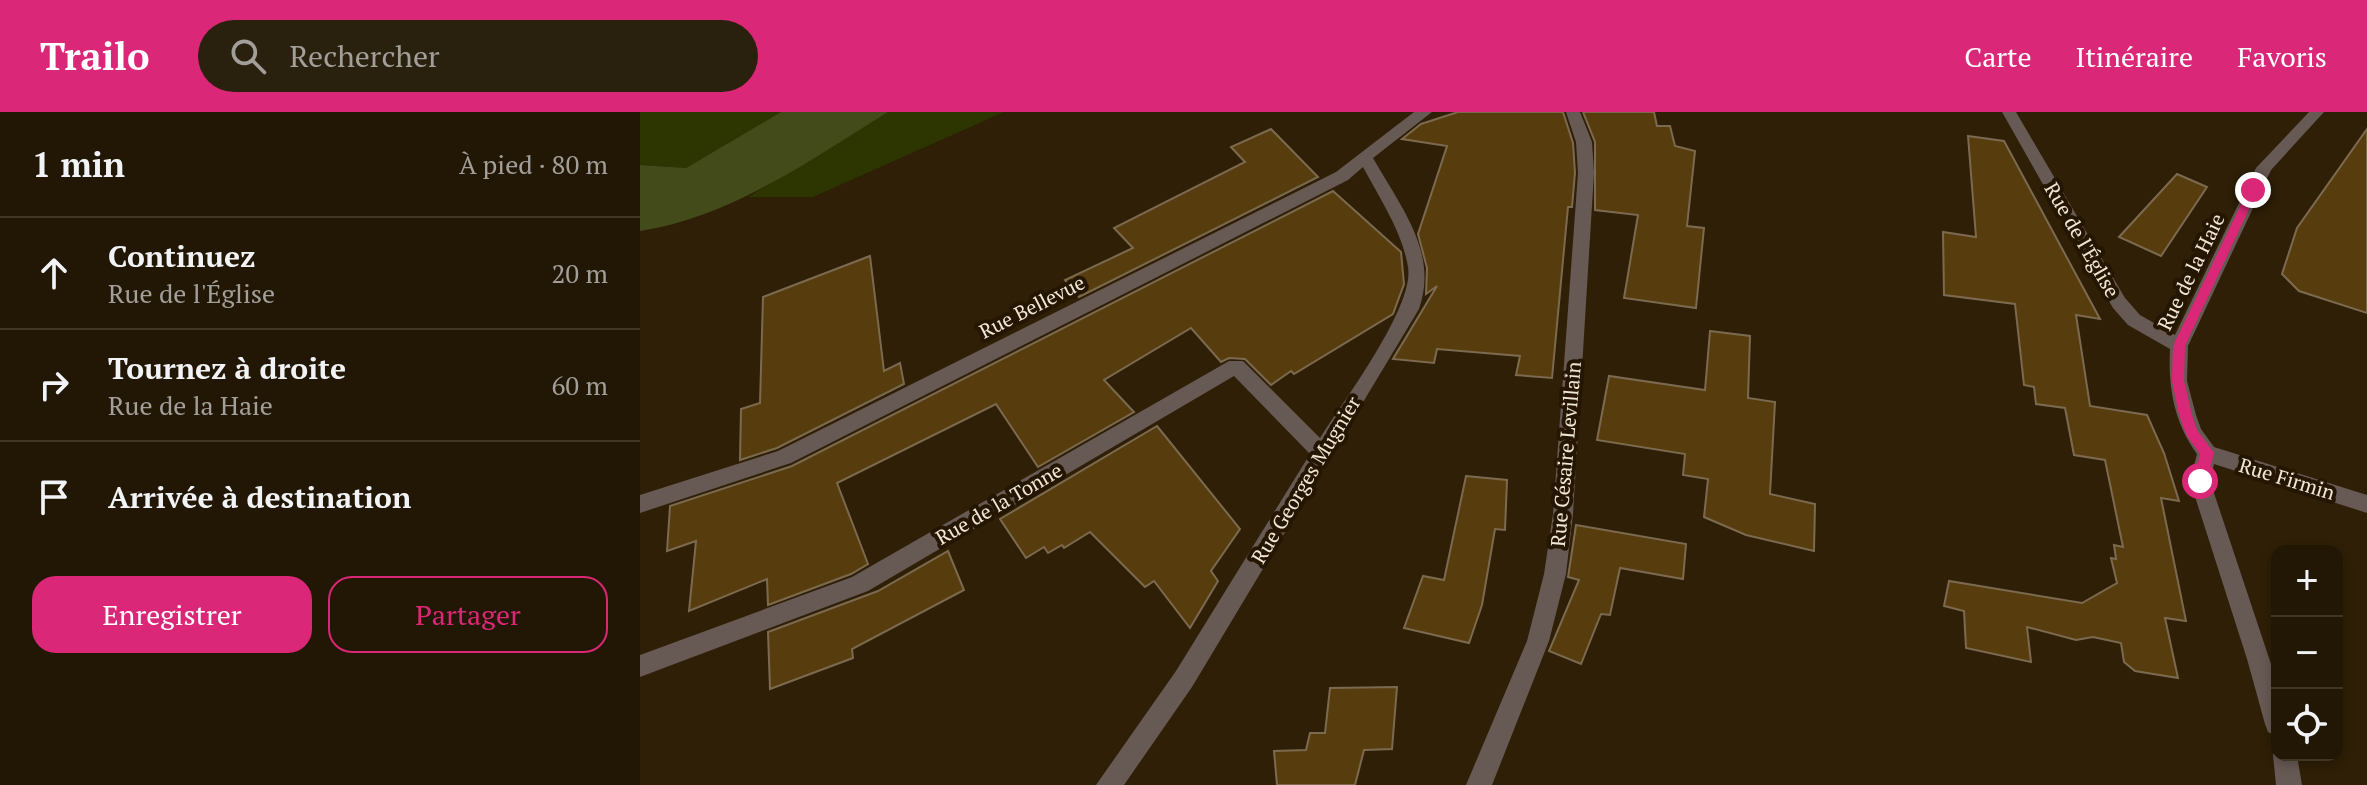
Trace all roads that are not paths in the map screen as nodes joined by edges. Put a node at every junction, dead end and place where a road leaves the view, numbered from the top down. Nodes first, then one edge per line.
1 (1424, 112) edge
2 (1573, 112) edge
3 (2009, 112) edge
4 (2317, 112) edge
5 (1366, 159) junction
6 (2179, 346) junction
7 (1322, 453) junction
8 (2207, 453) junction
9 (640, 504) edge
10 (2367, 504) edge
11 (640, 666) edge
12 (2271, 702) edge
13 (2286, 761) edge
14 (1109, 785) edge
15 (1479, 785) edge
16 (2289, 785) edge

1 - 5 street, Rue Bellevue
2 - 15 street, Rue Césaire Levillain
3 - 6 street, Rue de l'Église
4 - 6 street, Rue de la Haie
5 - 7 street, Rue Georges Mugnier
5 - 9 street, Rue Bellevue
6 - 8 street, Rue de la Haie
7 - 11 street, Rue de la Tonne
7 - 14 street, Rue Georges Mugnier
8 - 10 street, Rue Firmin
8 - 12 street
13 - 16 street

